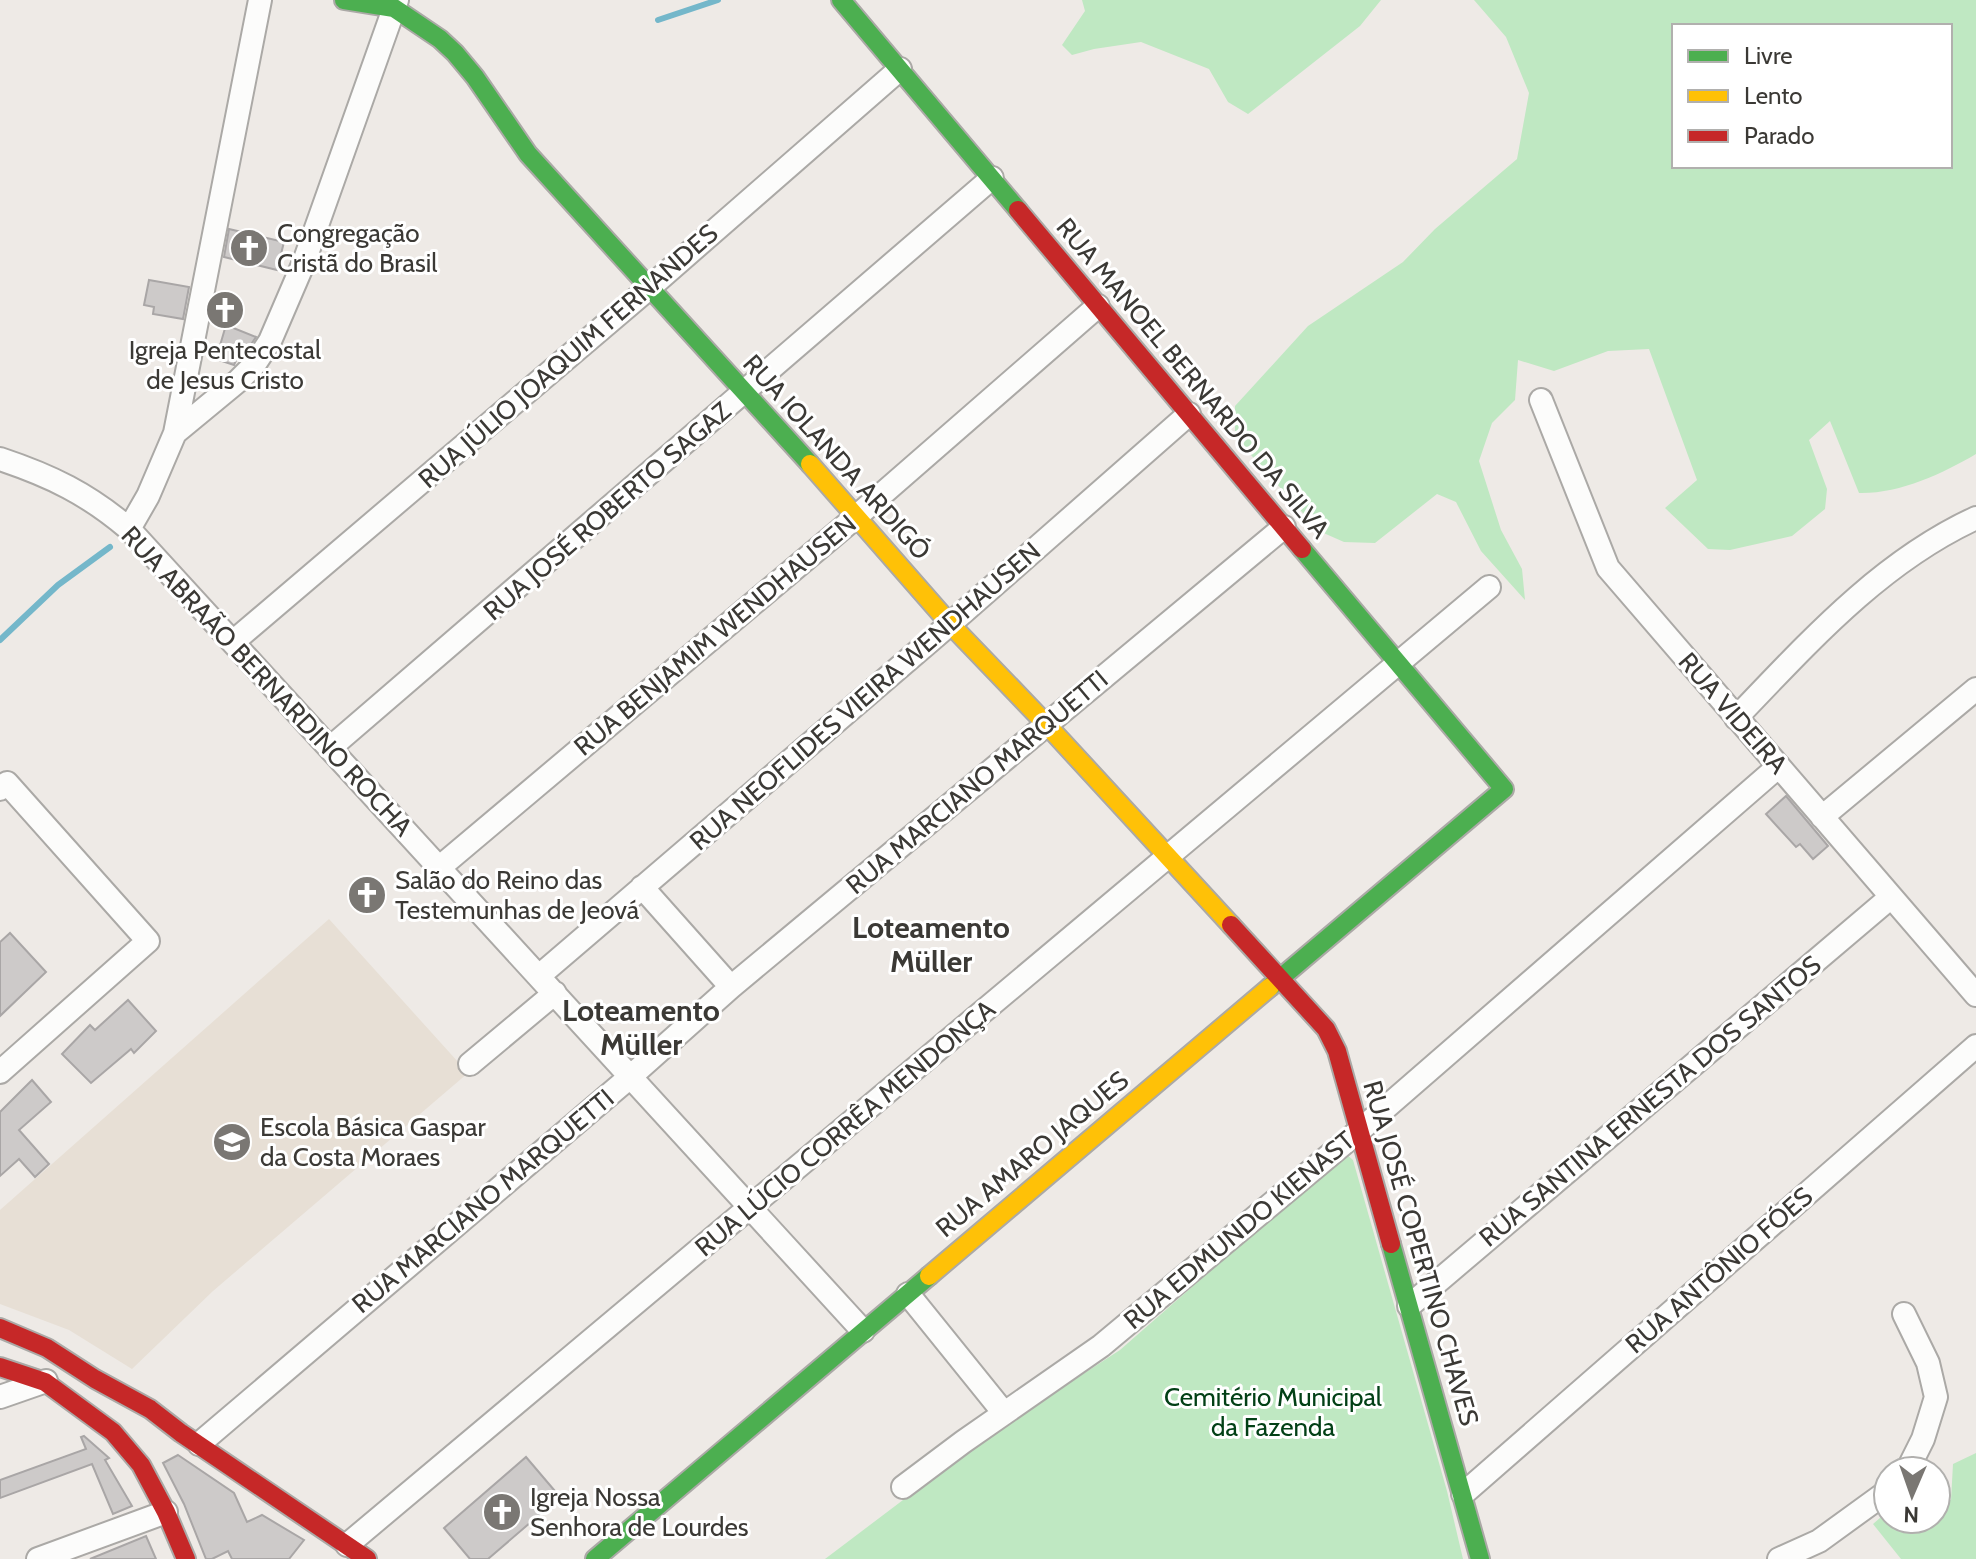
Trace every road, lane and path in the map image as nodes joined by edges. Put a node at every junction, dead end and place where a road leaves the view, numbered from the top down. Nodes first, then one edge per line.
1 (260, 0) edge
2 (344, 0) edge
3 (841, 0) edge
4 (396, 4) edge
5 (900, 69) junction
6 (992, 178) junction
7 (649, 288) junction
8 (1098, 306) junction
9 (745, 393) junction
10 (1541, 400) dead end
11 (1189, 414) junction
12 (175, 433) junction
13 (0, 459) edge
14 (857, 516) junction
15 (1976, 518) edge
16 (1284, 527) junction
17 (129, 529) junction
18 (1489, 587) dead end
19 (950, 624) junction
20 (233, 642) junction
21 (1398, 663) junction
22 (1976, 689) edge
23 (1736, 718) junction
24 (1046, 724) junction
25 (330, 748) junction
26 (1779, 766) junction
27 (4, 786) edge
28 (1504, 789) joint
29 (1822, 817) junction
30 (1167, 857) junction
31 (440, 867) junction
32 (642, 887) junction
33 (1891, 897) junction
34 (539, 976) junction
35 (1279, 979) junction
36 (731, 987) junction
37 (555, 993) junction
38 (1976, 995) edge
39 (1976, 1046) edge
40 (470, 1064) dead end
41 (0, 1072) edge
42 (630, 1077) junction
43 (1360, 1130) junction
44 (748, 1208) junction
45 (908, 1294) junction
46 (1409, 1306) junction
47 (1904, 1314) dead end
48 (0, 1328) edge
49 (863, 1331) junction
50 (0, 1367) edge
51 (76, 1367) junction
52 (45, 1382) junction
53 (0, 1397) edge
54 (1004, 1413) junction
55 (190, 1439) junction
56 (147, 1453) junction
57 (1915, 1455) edge
58 (903, 1487) dead end
59 (1463, 1494) junction
60 (1872, 1503) edge
61 (166, 1512) junction
62 (347, 1545) junction
63 (38, 1559) edge
64 (186, 1559) edge
65 (367, 1559) edge
66 (595, 1559) edge
67 (1480, 1559) edge
68 (1779, 1559) edge

1 - 12 street
2 - 4 street, RUA IOLANDA ARDIGÓ
3 - 5 street, RUA MANOEL BERNARDO DA SILVA
4 - 7 street, RUA IOLANDA ARDIGÓ
4 - 12 street
5 - 6 street, RUA MANOEL BERNARDO DA SILVA
5 - 7 street, RUA JÚLIO JOAQUIM FERNANDES
6 - 8 street, RUA MANOEL BERNARDO DA SILVA
6 - 9 street, RUA JOSÉ ROBERTO SAGAZ
7 - 9 street, RUA IOLANDA ARDIGÓ
7 - 20 street, RUA JÚLIO JOAQUIM FERNANDES
8 - 11 street, RUA MANOEL BERNARDO DA SILVA
8 - 14 street, RUA BENJAMIM WENDHAUSEN
9 - 14 street, RUA IOLANDA ARDIGÓ
9 - 25 street, RUA JOSÉ ROBERTO SAGAZ
10 - 23 street, RUA VIDEIRA
11 - 16 street, RUA MANOEL BERNARDO DA SILVA
11 - 19 street, RUA NEOFLIDES VIEIRA WENDHAUSEN
12 - 17 street
13 - 17 street, RUA ABRAÃO BERNARDINO ROCHA
14 - 19 street, RUA IOLANDA ARDIGÓ
14 - 31 street, RUA BENJAMIM WENDHAUSEN
15 - 23 street
16 - 21 street, RUA MANOEL BERNARDO DA SILVA
16 - 24 street, RUA MARCIANO MARQUETTI
17 - 20 street, RUA ABRAÃO BERNARDINO ROCHA
18 - 21 street, RUA LÚCIO CORRÊA MENDONÇA
19 - 24 street, RUA IOLANDA ARDIGÓ
19 - 32 street, RUA NEOFLIDES VIEIRA WENDHAUSEN
20 - 25 street, RUA ABRAÃO BERNARDINO ROCHA
21 - 28 street, RUA MANOEL BERNARDO DA SILVA
21 - 30 street, RUA LÚCIO CORRÊA MENDONÇA
22 - 29 street
23 - 26 street, RUA VIDEIRA
24 - 30 street, RUA IOLANDA ARDIGÓ
24 - 36 street, RUA MARCIANO MARQUETTI
25 - 31 street, RUA ABRAÃO BERNARDINO ROCHA
26 - 29 street, RUA VIDEIRA
26 - 43 street, RUA EDMUNDO KIENAST
27 - 41 street
28 - 35 street, RUA AMARO JAQUES
29 - 33 street, RUA VIDEIRA
30 - 35 street, RUA IOLANDA ARDIGÓ
30 - 44 street, RUA LÚCIO CORRÊA MENDONÇA
31 - 34 street, RUA ABRAÃO BERNARDINO ROCHA
32 - 34 street, RUA NEOFLIDES VIEIRA WENDHAUSEN
32 - 36 street
33 - 38 street, RUA VIDEIRA
33 - 46 street, RUA SANTINA ERNESTA DOS SANTOS
34 - 37 street, RUA ABRAÃO BERNARDINO ROCHA
35 - 43 street, RUA JOSÉ COPERTINO CHAVES
35 - 45 street, RUA AMARO JAQUES
36 - 42 street, RUA MARCIANO MARQUETTI
37 - 40 street
37 - 42 street, RUA ABRAÃO BERNARDINO ROCHA
39 - 59 street, RUA ANTÔNIO FÓES
42 - 44 street, RUA ABRAÃO BERNARDINO ROCHA
42 - 55 street, RUA MARCIANO MARQUETTI
43 - 46 street, RUA JOSÉ COPERTINO CHAVES
43 - 54 street, RUA EDMUNDO KIENAST
44 - 49 street, RUA ABRAÃO BERNARDINO ROCHA
44 - 62 street, RUA LÚCIO CORRÊA MENDONÇA
45 - 49 street, RUA AMARO JAQUES
45 - 54 street
46 - 59 street, RUA JOSÉ COPERTINO CHAVES
47 - 57 street
48 - 51 street
49 - 66 street, RUA AMARO JAQUES
50 - 52 street
51 - 52 street
51 - 55 street
52 - 53 street
52 - 56 street
54 - 58 street, RUA EDMUNDO KIENAST
55 - 56 street
55 - 62 street
56 - 61 street
59 - 67 street, RUA JOSÉ COPERTINO CHAVES
60 - 68 street
61 - 63 street
61 - 64 street
62 - 65 street

